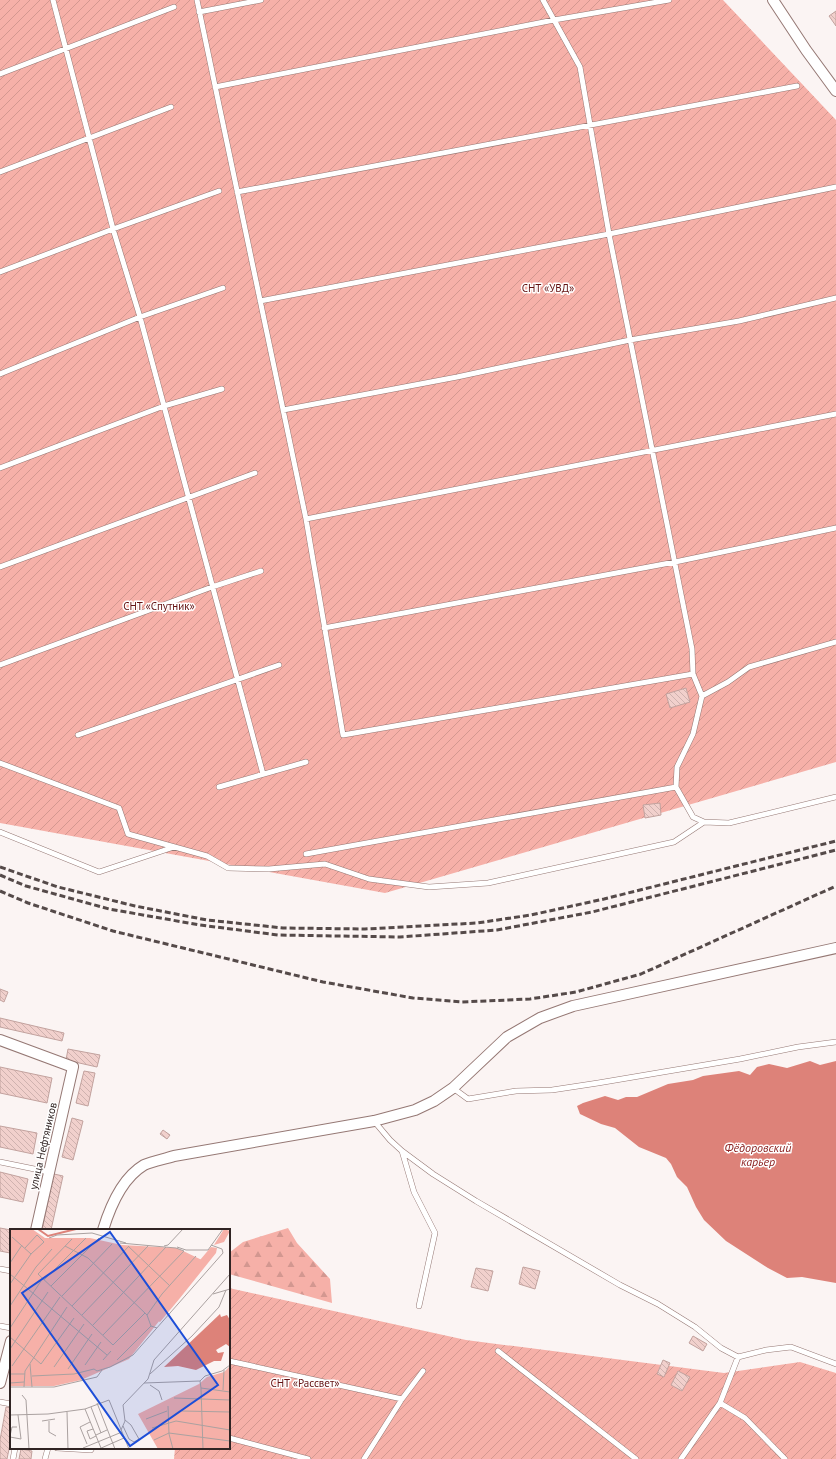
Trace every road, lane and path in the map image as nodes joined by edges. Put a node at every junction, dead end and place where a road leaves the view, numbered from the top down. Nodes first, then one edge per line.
1 (53, 0) edge
2 (197, 0) edge
3 (261, 0) edge
4 (543, 0) edge
5 (668, 0) edge
6 (773, 0) edge
7 (174, 7) dead end
8 (200, 12) junction
9 (554, 20) junction
10 (66, 48) junction
11 (0, 74) edge
12 (797, 86) dead end
13 (215, 87) junction
14 (836, 91) edge
15 (171, 107) dead end
16 (590, 125) junction
17 (89, 137) junction
18 (0, 172) edge
19 (836, 187) edge
20 (220, 191) dead end
21 (237, 192) junction
22 (113, 229) junction
23 (609, 234) junction
24 (0, 272) edge
25 (224, 288) dead end
26 (836, 298) edge
27 (260, 301) junction
28 (140, 318) junction
29 (630, 340) junction
30 (0, 374) edge
31 (222, 389) dead end
32 (164, 406) junction
33 (283, 410) junction
34 (836, 414) edge
35 (652, 452) junction
36 (0, 468) edge
37 (255, 473) dead end
38 (188, 497) junction
39 (306, 519) junction
40 (836, 528) edge
41 (674, 562) junction
42 (0, 567) edge
43 (261, 571) dead end
44 (212, 587) junction
45 (324, 628) junction
46 (836, 642) edge
47 (0, 665) edge
48 (279, 665) dead end
49 (693, 674) junction
50 (237, 680) junction
51 (702, 696) junction
52 (78, 735) dead end
53 (306, 762) dead end
54 (0, 763) edge
55 (263, 774) junction
56 (219, 787) dead end
57 (676, 787) junction
58 (836, 797) edge
59 (704, 822) junction
60 (0, 832) edge
61 (174, 846) junction
62 (306, 854) dead end
63 (836, 948) edge
64 (0, 1040) edge
65 (836, 1042) edge
66 (453, 1088) junction
67 (374, 1121) junction
68 (402, 1151) junction
69 (0, 1162) edge
70 (49, 1172) junction
71 (36, 1229) edge
72 (103, 1229) edge
73 (0, 1269) edge
74 (10, 1270) edge
75 (419, 1306) dead end
76 (0, 1326) edge
77 (10, 1328) edge
78 (10, 1345) edge
79 (498, 1351) dead end
80 (738, 1357) junction
81 (230, 1361) edge
82 (836, 1364) edge
83 (423, 1371) dead end
84 (0, 1383) edge
85 (402, 1399) junction
86 (0, 1402) edge
87 (720, 1403) junction
88 (10, 1404) edge
89 (230, 1438) edge
90 (15, 1449) edge
91 (48, 1449) edge
92 (74, 1449) edge
93 (92, 1449) edge
94 (13, 1459) edge
95 (45, 1459) edge
96 (308, 1459) edge
97 (364, 1459) edge
98 (636, 1459) edge
99 (681, 1459) edge
100 (785, 1459) edge

1 - 10 lane
2 - 8 lane
3 - 8 lane
4 - 9 lane
5 - 9 lane
6 - 14 street
7 - 10 lane
8 - 13 lane
9 - 13 lane
9 - 16 lane
10 - 11 lane
10 - 17 lane
12 - 16 lane
13 - 21 lane
15 - 17 lane
16 - 21 lane
16 - 23 lane
17 - 18 lane
17 - 22 lane
19 - 23 lane
20 - 22 lane
21 - 27 lane
22 - 24 lane
22 - 28 lane
23 - 27 lane
23 - 29 lane
25 - 28 lane
26 - 29 lane
27 - 33 lane
28 - 30 lane
28 - 32 lane
29 - 33 lane
29 - 35 lane
31 - 32 lane
32 - 36 lane
32 - 38 lane
33 - 39 lane
34 - 35 lane
35 - 39 lane
35 - 41 lane
37 - 38 lane
38 - 42 lane
38 - 44 lane
39 - 45 lane
40 - 41 lane
41 - 45 lane
41 - 49 lane
43 - 44 lane
44 - 47 lane
44 - 50 lane
45 - 49 lane
46 - 51 lane
48 - 50 lane
49 - 51 lane
50 - 52 lane
50 - 55 lane
51 - 57 lane
53 - 55 lane
54 - 61 lane
55 - 56 lane
57 - 59 lane
57 - 62 lane
58 - 59 lane
59 - 61 lane
60 - 61 lane
63 - 66 street
64 - 70 street, улица Нефтяников
65 - 66 lane
66 - 67 street
67 - 68 lane
67 - 72 street
68 - 75 lane
68 - 80 lane
69 - 70 lane
70 - 71 street, улица Нефтяников
73 - 74 lane
76 - 77 lane
78 - 84 street
79 - 98 lane
80 - 82 lane
80 - 87 lane
81 - 85 lane
83 - 85 lane
85 - 97 lane
86 - 88 lane
87 - 99 lane
87 - 100 lane
89 - 96 lane
90 - 94 lane
91 - 95 lane
92 - 93 lane

